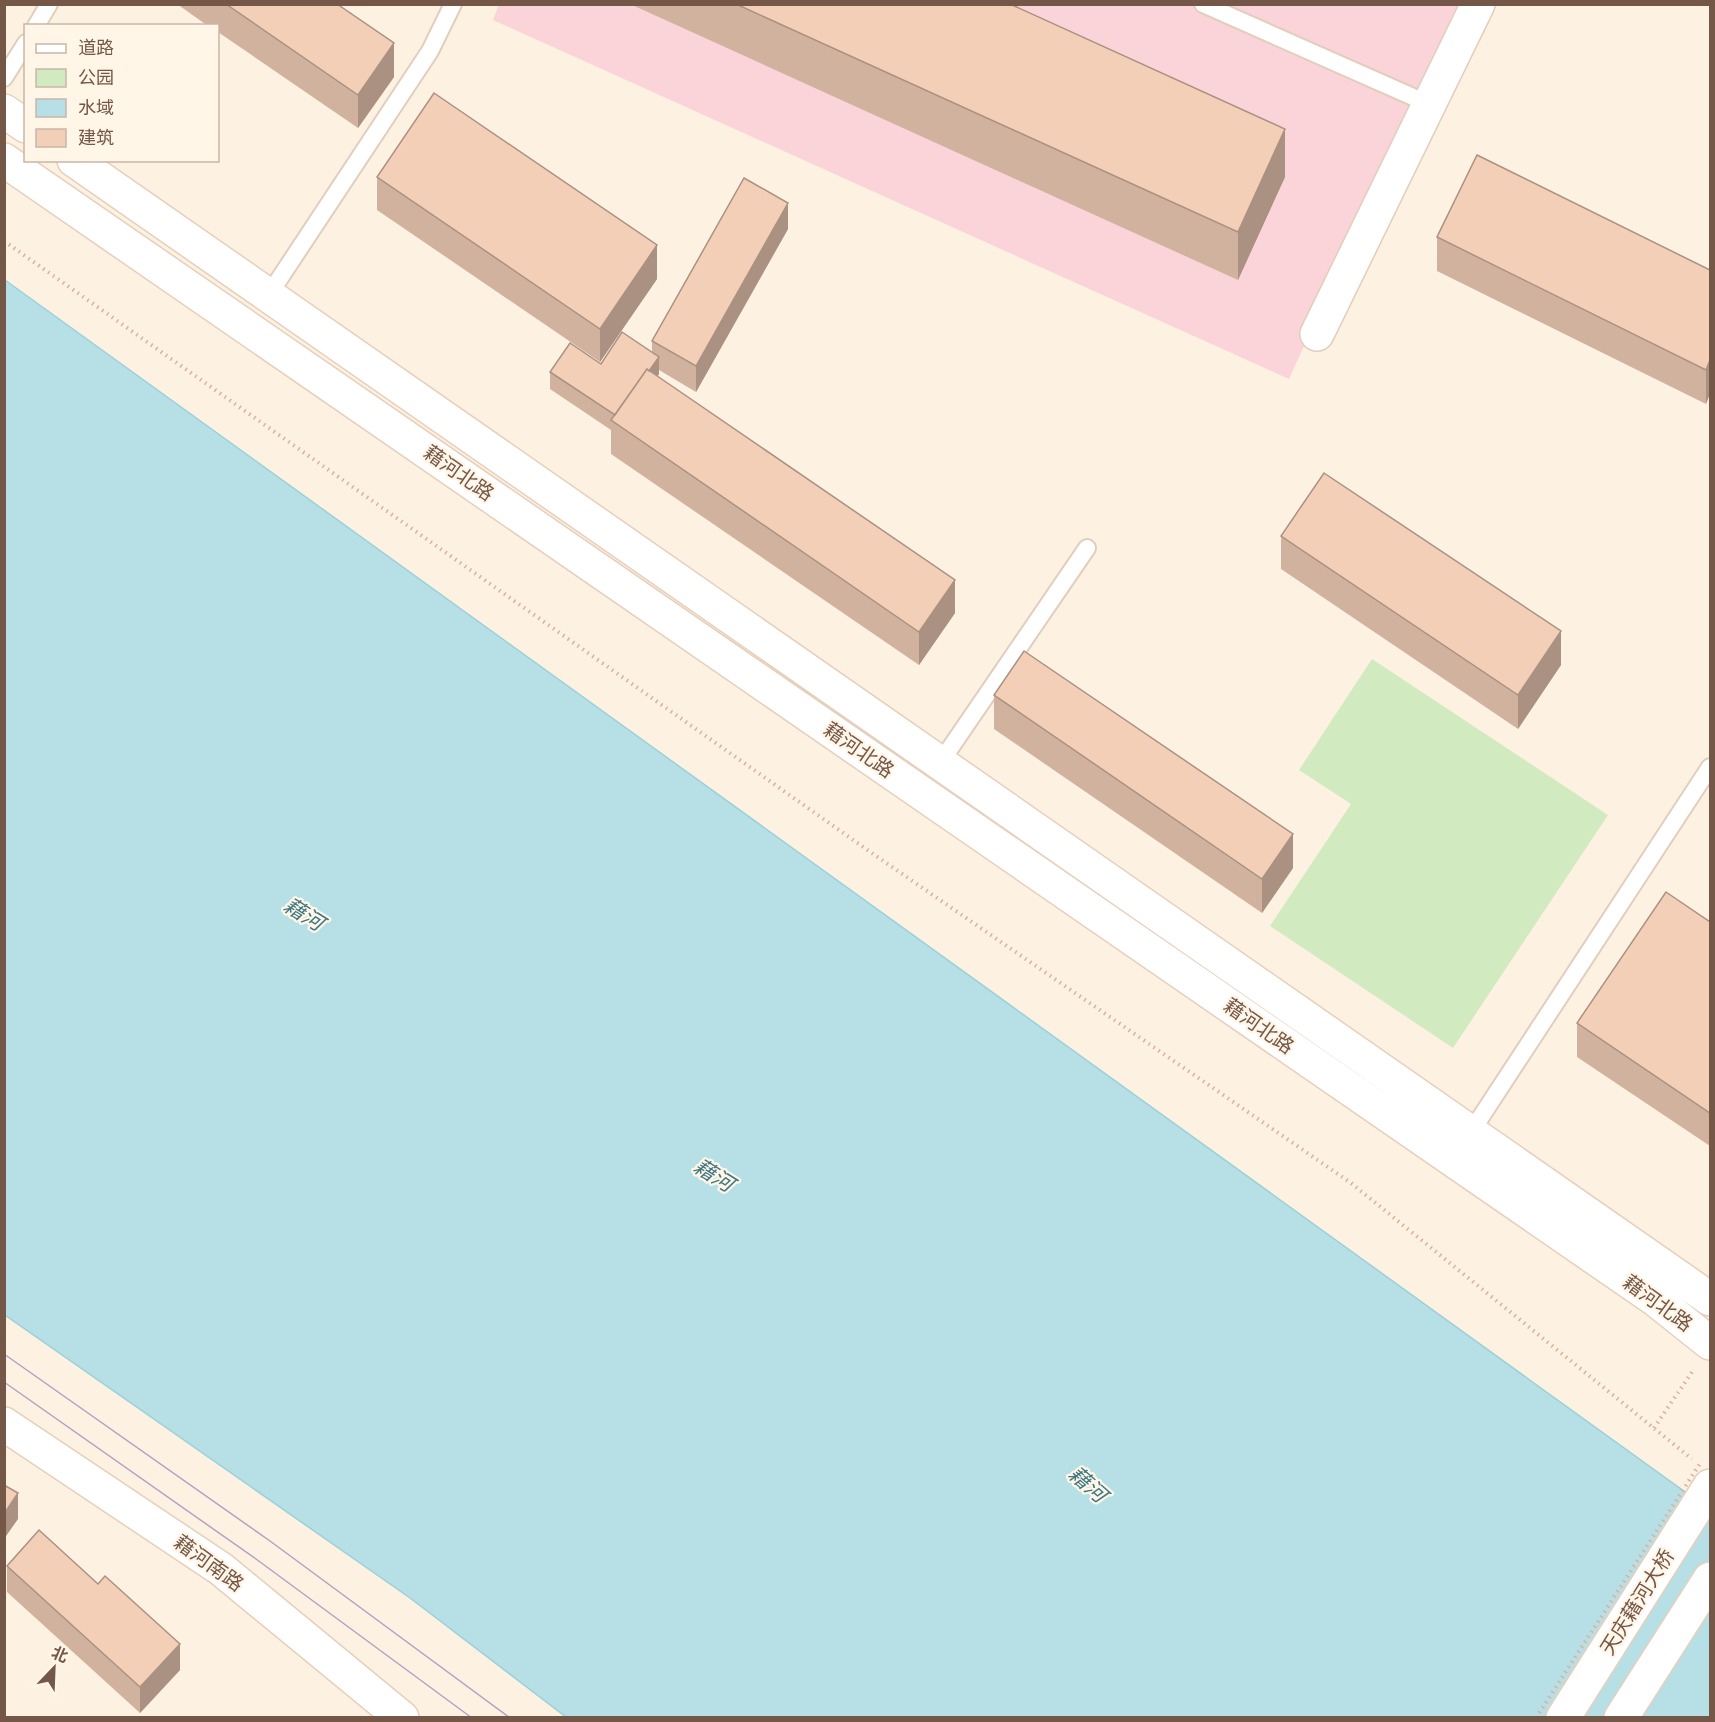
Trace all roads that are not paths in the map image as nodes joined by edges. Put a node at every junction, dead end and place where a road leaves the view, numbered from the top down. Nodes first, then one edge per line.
1 (49, 4) edge
2 (453, 4) edge
3 (1203, 4) edge
4 (1478, 4) edge
5 (37, 24) edge
6 (24, 46) edge
7 (4, 78) edge
8 (1430, 104) junction
9 (4, 111) edge
10 (24, 125) edge
11 (4, 160) edge
12 (77, 162) edge
13 (268, 296) junction
14 (1317, 334) dead end
15 (1087, 548) dead end
16 (940, 763) junction
17 (1710, 767) edge
18 (1471, 1132) junction
19 (1710, 1299) edge
20 (1704, 1353) edge
21 (4, 1424) edge
22 (1705, 1472) edge
23 (1710, 1579) edge
24 (402, 1718) edge
25 (1563, 1718) edge
26 (1622, 1718) edge

1 - 5 lane
2 - 13 lane
3 - 8 lane
4 - 8 main road
6 - 7 lane
8 - 14 main road
9 - 10 main road
11 - 20 main road, 藉河北路
12 - 13 main road, 藉河北路
13 - 16 main road, 藉河北路
15 - 16 lane
16 - 18 main road, 藉河北路
17 - 18 lane
18 - 19 main road, 藉河北路
21 - 24 main road, 藉河南路
22 - 25 main road, 天庆藉河大桥
23 - 26 main road

